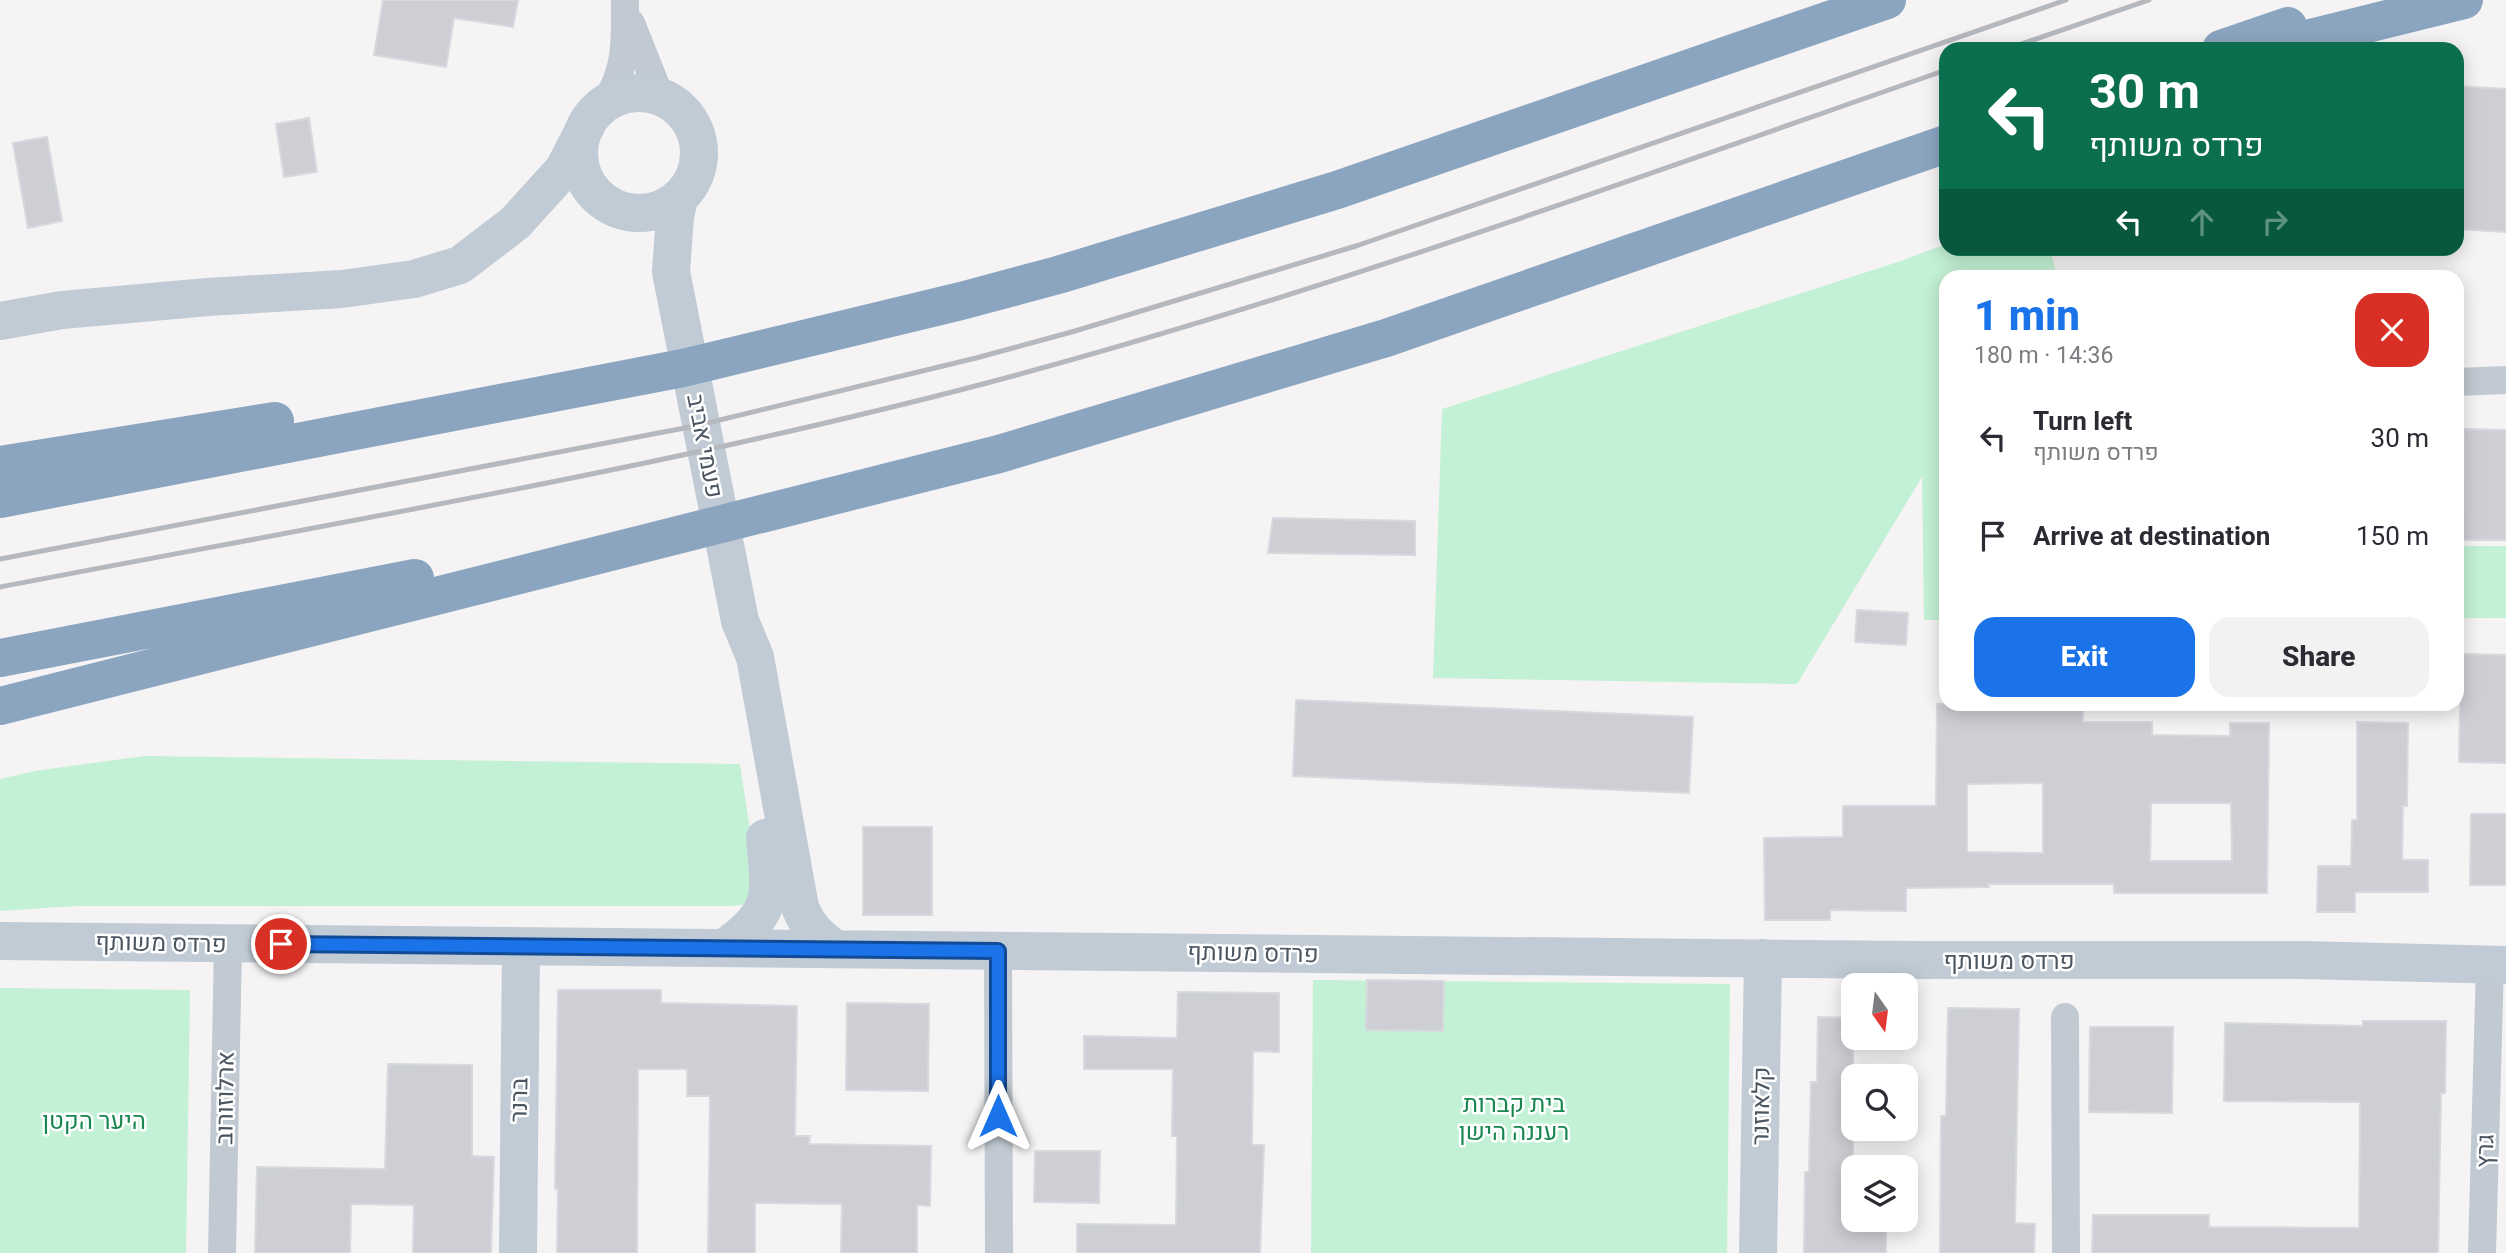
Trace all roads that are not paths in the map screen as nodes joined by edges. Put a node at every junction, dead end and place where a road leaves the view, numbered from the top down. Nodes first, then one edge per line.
1 (1885, 0) edge
2 (2362, 0) edge
3 (2464, 0) edge
4 (624, 1) edge
5 (2241, 42) edge
6 (2294, 42) edge
7 (660, 96) junction
8 (596, 114) junction
9 (1939, 146) edge
10 (679, 199) junction
11 (617, 208) junction
12 (515, 223) junction
13 (671, 272) junction
14 (0, 321) edge
15 (851, 329) junction
16 (2506, 380) edge
17 (2464, 382) edge
18 (0, 465) edge
19 (0, 499) edge
20 (809, 503) junction
21 (740, 621) junction
22 (0, 658) edge
23 (0, 706) edge
24 (0, 941) edge
25 (228, 944) junction
26 (521, 947) junction
27 (724, 948) junction
28 (834, 948) junction
29 (998, 951) junction
30 (1763, 958) junction
31 (2498, 965) edge
32 (2065, 1017) dead end
33 (222, 1253) edge
34 (517, 1253) edge
35 (999, 1253) edge
36 (1758, 1253) edge
37 (2066, 1253) edge
38 (2482, 1253) edge

1 - 15 highway
2 - 5 highway
3 - 6 highway
4 - 7 street
4 - 8 street
7 - 8 street
7 - 10 street
8 - 11 street
8 - 12 street
9 - 20 highway
10 - 11 street
10 - 13 street, פעמי אביב
11 - 12 street
11 - 13 street, פעמי אביב
12 - 14 street
13 - 21 street, פעמי אביב
15 - 18 highway
15 - 19 highway
16 - 17 street
20 - 22 highway
20 - 23 highway
21 - 27 street, פעמי אביב
21 - 28 street, פעמי אביב
24 - 25 street, פרדס משותף
25 - 26 street, פרדס משותף
25 - 33 street, ארלוזורוב
26 - 27 street, פרדס משותף
26 - 34 street, ברנר
27 - 28 street, פרדס משותף
28 - 29 street, פרדס משותף
29 - 30 street, פרדס משותף
29 - 35 street
30 - 31 street, פרדס משותף
30 - 36 street, קלאוזנר
31 - 38 street, גרץ
32 - 37 street

